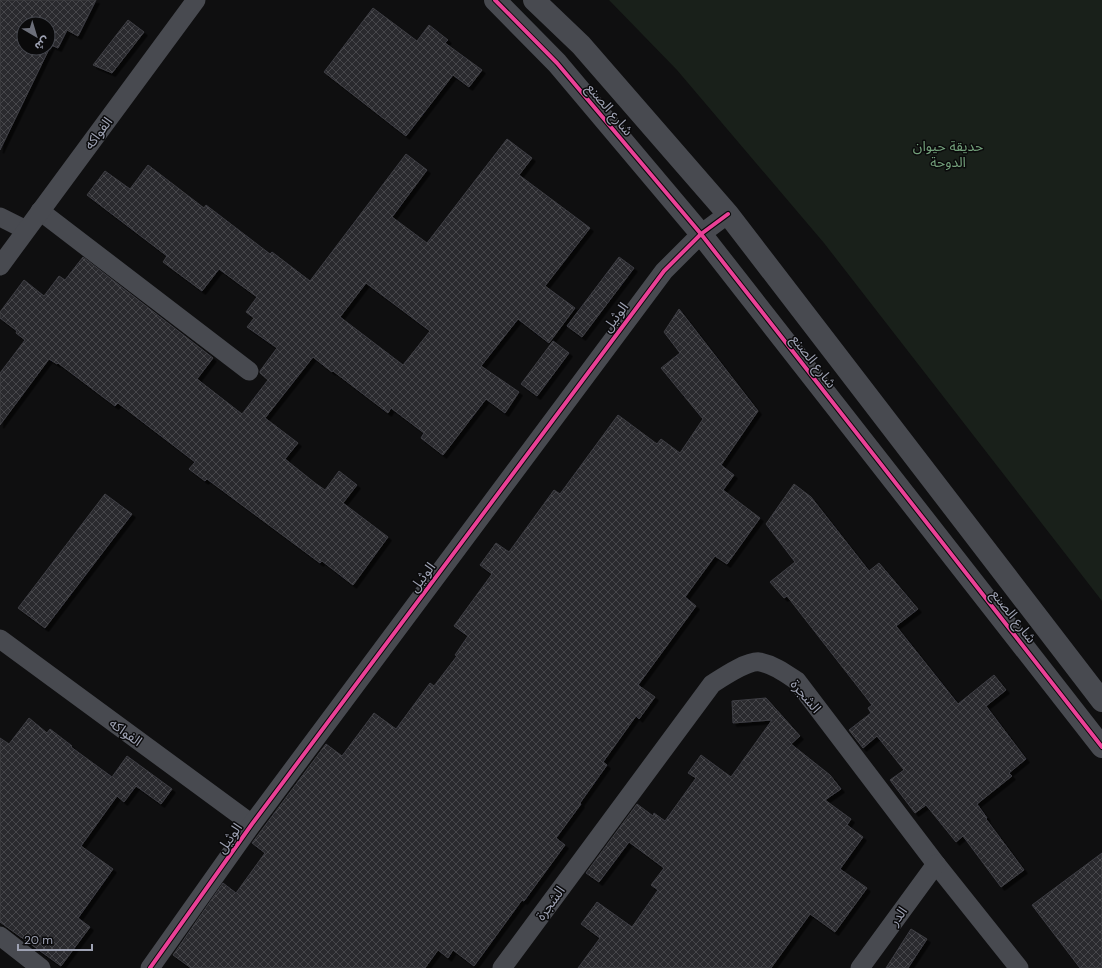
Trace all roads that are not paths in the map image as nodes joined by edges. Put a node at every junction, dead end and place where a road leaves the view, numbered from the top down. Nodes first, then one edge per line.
1 (196, 0) edge
2 (495, 0) edge
3 (534, 0) edge
4 (40, 210) junction
5 (728, 214) junction
6 (0, 217) edge
7 (26, 230) junction
8 (701, 234) junction
9 (0, 266) edge
10 (249, 371) dead end
11 (961, 518) junction
12 (937, 536) junction
13 (0, 639) edge
14 (1102, 701) edge
15 (1102, 748) edge
16 (252, 824) junction
17 (936, 864) junction
18 (0, 936) edge
19 (41, 968) edge
20 (150, 968) edge
21 (502, 968) edge
22 (860, 968) edge
23 (1019, 968) edge

1 - 4 street, الفواكه
2 - 8 street, شارع الصنع
3 - 5 street, شارع الصنع
4 - 7 street, الفواكه
4 - 10 street
5 - 8 street, الوثيل
5 - 11 street, شارع الصنع
6 - 7 street
7 - 9 street, الفواكه
8 - 12 street, شارع الصنع
8 - 16 street, الوثيل
11 - 12 street
11 - 14 street, شارع الصنع
12 - 15 street, شارع الصنع
13 - 16 street, الفواكه
16 - 20 street, الوثيل
17 - 21 street, الشجرة
17 - 22 street, الدر
17 - 23 street, الشجرة
18 - 19 street

